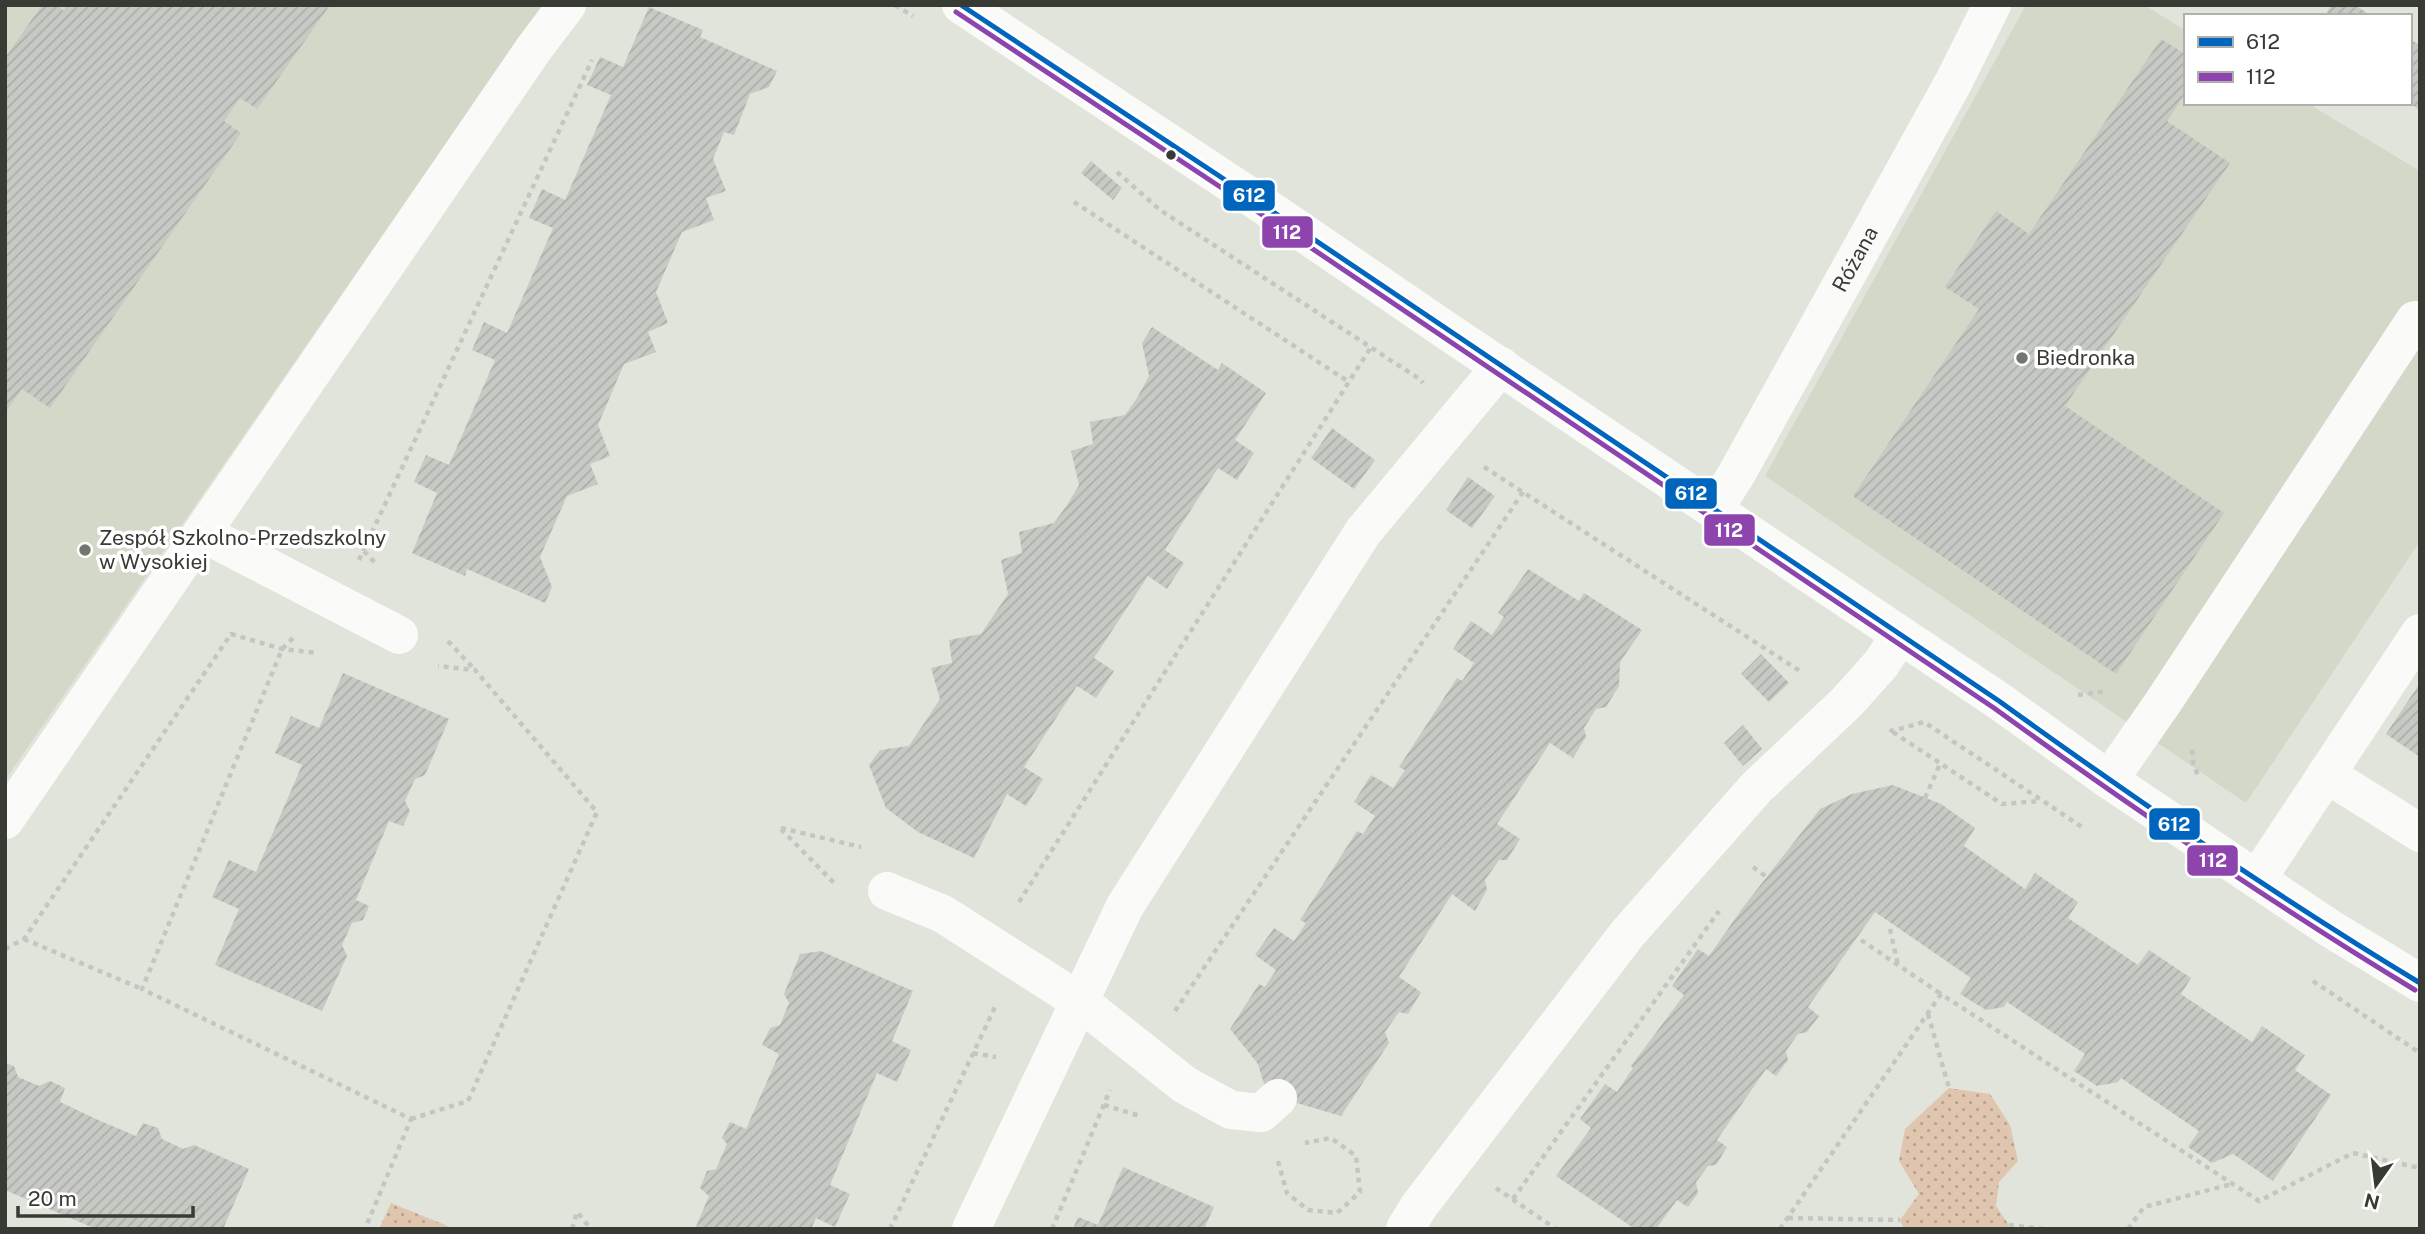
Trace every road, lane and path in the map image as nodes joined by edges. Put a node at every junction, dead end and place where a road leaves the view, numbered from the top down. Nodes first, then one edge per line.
1 (568, 5) edge
2 (961, 5) edge
3 (1992, 5) edge
4 (1074, 202) dead end
5 (2415, 320) dead end
6 (1371, 348) dead end
7 (1500, 366) junction
8 (1349, 382) junction
9 (1523, 492) dead end
10 (1714, 509) junction
11 (202, 533) junction
12 (2420, 632) edge
13 (400, 635) dead end
14 (1900, 635) junction
15 (282, 649) dead end
16 (461, 655) dead end
17 (443, 667) dead end
18 (475, 670) junction
19 (1892, 731) dead end
20 (1940, 764) junction
21 (2326, 774) junction
22 (2109, 780) junction
23 (1925, 797) dead end
24 (2040, 801) dead end
25 (5, 820) edge
26 (2420, 833) edge
27 (859, 847) dead end
28 (1744, 877) dead end
29 (1767, 877) dead end
30 (2257, 879) junction
31 (842, 891) dead end
32 (887, 891) dead end
33 (1015, 909) dead end
34 (1720, 910) dead end
35 (1890, 929) dead end
36 (24, 939) junction
37 (1861, 940) dead end
38 (5, 949) edge
39 (1899, 966) junction
40 (2420, 983) edge
41 (142, 989) dead end
42 (1941, 994) junction
43 (1079, 1001) junction
44 (996, 1004) dead end
45 (1928, 1014) junction
46 (1173, 1015) dead end
47 (1112, 1086) dead end
48 (1949, 1087) dead end
49 (1278, 1098) dead end
50 (411, 1119) dead end
51 (1455, 1159) junction
52 (2420, 1168) edge
53 (2233, 1183) junction
54 (1513, 1199) junction
55 (1788, 1218) junction
56 (1900, 1220) dead end
57 (2009, 1225) dead end
58 (572, 1229) edge
59 (591, 1229) edge
60 (890, 1229) edge
61 (971, 1229) edge
62 (1052, 1229) edge
63 (1405, 1229) edge
64 (1556, 1229) edge
65 (1780, 1229) edge
66 (2043, 1229) edge
67 (2128, 1229) edge

1 - 11 street
2 - 7 street
3 - 10 street, Różana
4 - 8 path
5 - 22 street
6 - 8 path
7 - 10 street
7 - 43 street
8 - 33 path
9 - 46 path
10 - 14 street
11 - 13 street
11 - 25 street
12 - 21 street
14 - 22 street
14 - 51 street
15 - 36 path
16 - 18 path
17 - 18 path
18 - 50 path
19 - 20 path
20 - 23 path
20 - 24 path
21 - 26 street
21 - 30 street
22 - 30 street
27 - 31 path
28 - 29 path
30 - 40 street
32 - 43 street
34 - 54 path
35 - 39 path
36 - 38 path
36 - 41 path
37 - 39 path
39 - 42 path
42 - 45 path
42 - 53 path
43 - 49 street
43 - 61 street
44 - 60 path
45 - 48 path
45 - 55 path
47 - 62 path
51 - 54 path
51 - 63 street
52 - 53 path
53 - 67 path
54 - 64 path
55 - 56 path
55 - 65 path
57 - 66 path
58 - 59 path

